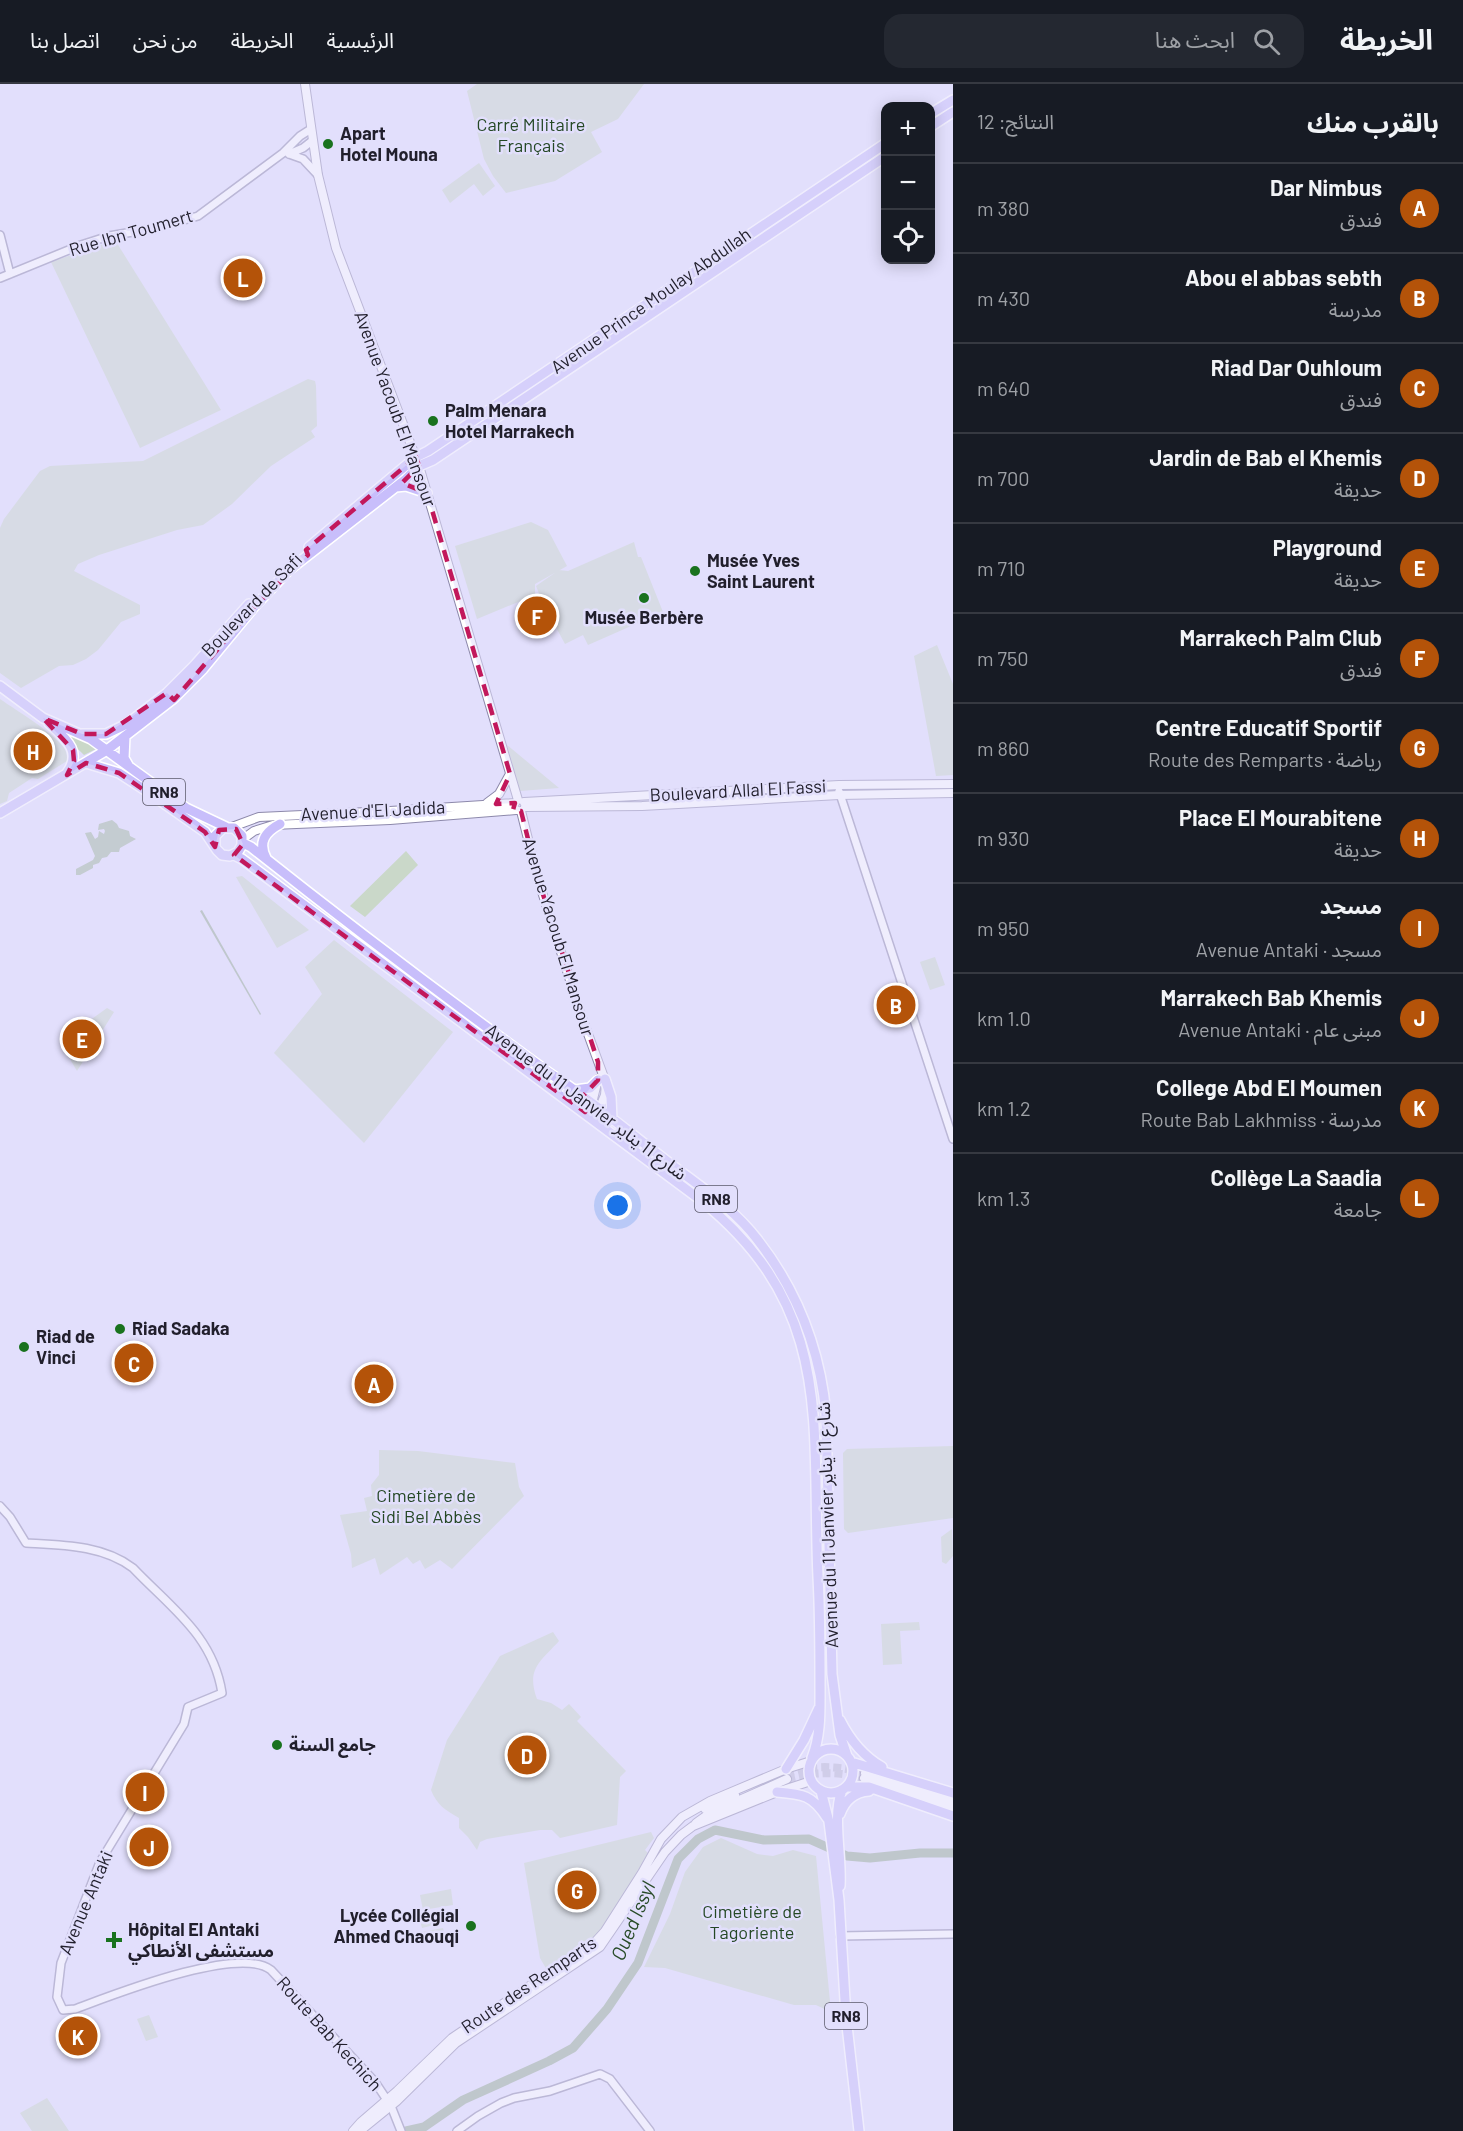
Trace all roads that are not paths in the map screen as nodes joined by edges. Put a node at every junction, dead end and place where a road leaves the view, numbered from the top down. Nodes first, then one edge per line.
1 (305, 84) edge
2 (953, 100) edge
3 (935, 111) edge
4 (953, 112) edge
5 (935, 124) edge
6 (311, 129) junction
7 (312, 141) junction
8 (881, 146) edge
9 (286, 153) junction
10 (881, 159) edge
11 (318, 174) junction
12 (0, 235) edge
13 (10, 274) junction
14 (0, 278) edge
15 (506, 404) junction
16 (418, 461) junction
17 (396, 487) junction
18 (427, 494) junction
19 (307, 553) junction
20 (0, 686) edge
21 (170, 696) junction
22 (43, 718) junction
23 (82, 734) junction
24 (125, 736) junction
25 (107, 750) junction
26 (86, 763) junction
27 (129, 767) junction
28 (510, 774) junction
29 (67, 775) junction
30 (953, 784) edge
31 (838, 785) junction
32 (953, 794) edge
33 (839, 795) junction
34 (484, 805) junction
35 (520, 806) junction
36 (0, 813) edge
37 (280, 824) junction
38 (229, 827) junction
39 (243, 841) junction
40 (215, 847) junction
41 (234, 855) junction
42 (267, 861) junction
43 (602, 1079) junction
44 (575, 1090) junction
45 (591, 1102) junction
46 (600, 1110) junction
47 (585, 1112) junction
48 (595, 1119) junction
49 (612, 1120) junction
50 (953, 1139) edge
51 (0, 1506) edge
52 (820, 1706) junction
53 (836, 1712) junction
54 (849, 1759) junction
55 (811, 1760) junction
56 (892, 1773) junction
57 (786, 1774) junction
58 (811, 1781) junction
59 (844, 1789) junction
60 (878, 1790) junction
61 (821, 1791) junction
62 (777, 1792) junction
63 (953, 1793) edge
64 (953, 1802) edge
65 (953, 1809) edge
66 (953, 1816) edge
67 (834, 1820) junction
68 (693, 1826) junction
69 (953, 1934) edge
70 (840, 1936) junction
71 (271, 1970) joint
72 (389, 2103) junction
73 (353, 2131) edge
74 (360, 2131) edge
75 (401, 2131) edge
76 (457, 2131) edge
77 (651, 2131) edge
78 (859, 2131) edge

1 - 6 main road, Avenue Yacoub El Mansour
2 - 3 main road
4 - 5 main road
6 - 7 main road, Avenue Yacoub El Mansour
6 - 9 street, Rue Ibn Toumert
7 - 9 street, Rue Ibn Toumert
7 - 11 main road, Avenue Yacoub El Mansour
8 - 15 main road, Avenue Prince Moulay Abdullah
9 - 11 street
9 - 13 street, Rue Ibn Toumert
10 - 15 main road, Avenue Prince Moulay Abdullah
11 - 16 main road, Avenue Yacoub El Mansour
12 - 13 street
13 - 14 street, Rue Ibn Toumert
15 - 16 main road, Avenue Prince Moulay Abdullah
16 - 17 main road, Boulevard de Safi
16 - 18 main road, Avenue Yacoub El Mansour
16 - 19 main road, Boulevard de Safi
17 - 18 main road
17 - 19 main road, Boulevard de Safi
18 - 28 main road, Avenue Yacoub El Mansour
19 - 21 main road, Boulevard de Safi
20 - 22 main road, RN8
21 - 23 main road, Boulevard de Safi
21 - 24 main road, Boulevard de Safi
22 - 23 main road, RN8
22 - 29 main road
23 - 25 main road, RN8
24 - 25 main road, Boulevard de Safi
24 - 27 main road
25 - 26 main road, Boulevard de Safi
25 - 27 main road, RN8
26 - 29 main road, Boulevard de Safi
26 - 40 main road, RN8
27 - 38 main road, RN8
28 - 34 main road
28 - 35 main road, Avenue Yacoub El Mansour
29 - 36 main road, Boulevard de Safi
30 - 31 main road, Boulevard Allal El Fassi
31 - 33 street
31 - 35 main road, Boulevard Allal El Fassi
32 - 33 main road, Boulevard Allal El Fassi
33 - 35 main road, Boulevard Allal El Fassi
33 - 50 street
34 - 35 main road, Avenue d'El Jadida
34 - 38 main road, Avenue d'El Jadida
35 - 37 main road, Avenue d'El Jadida
35 - 43 main road, Avenue Yacoub El Mansour
37 - 39 main road, Avenue d'El Jadida
37 - 42 main road
38 - 39 main road, RN8
38 - 40 main road
39 - 41 main road
39 - 42 main road, Avenue du 11 Janvier شارع 11 يناير / RN8
40 - 41 main road, RN8
41 - 47 main road, Avenue du 11 Janvier شارع 11 يناير / RN8
42 - 44 main road, Avenue du 11 Janvier شارع 11 يناير / RN8
43 - 44 main road
43 - 45 main road, Avenue Yacoub El Mansour
43 - 46 main road, Avenue Yacoub El Mansour
43 - 49 main road
44 - 45 main road, Avenue du 11 Janvier شارع 11 يناير / RN8
45 - 46 main road, Avenue du 11 Janvier شارع 11 يناير / RN8
45 - 47 main road, Avenue Yacoub El Mansour
46 - 48 main road, Avenue Yacoub El Mansour
46 - 49 main road, Avenue du 11 Janvier شارع 11 يناير / RN8
47 - 48 main road, Avenue du 11 Janvier شارع 11 يناير / RN8
48 - 52 main road, Avenue du 11 Janvier شارع 11 يناير / RN8
49 - 53 main road, Avenue du 11 Janvier شارع 11 يناير / RN8
51 - 71 street, Avenue Antaki
52 - 55 main road, Avenue du 11 Janvier شارع 11 يناير / RN8
52 - 57 main road
53 - 54 main road, Avenue du 11 Janvier شارع 11 يناير / RN8
53 - 56 main road
54 - 55 main road
54 - 56 main road
54 - 59 main road, RN8
55 - 57 main road, Route des Remparts
55 - 58 main road, RN8
56 - 63 main road
57 - 68 main road
57 - 72 main road, Route des Remparts
58 - 61 main road
58 - 62 main road, Route des Remparts
59 - 60 main road
59 - 61 main road
59 - 67 main road, RN8
60 - 66 main road
60 - 67 main road
61 - 67 main road, RN8
62 - 67 main road
62 - 68 main road, Route des Remparts
64 - 65 main road
67 - 70 main road, RN8
68 - 72 main road, Route des Remparts
69 - 70 street
70 - 78 main road, RN8
71 - 72 street, Route Bab Kechich
72 - 73 main road, Route des Remparts
72 - 74 main road, Route des Remparts
72 - 75 street, Route Bab Kechich
76 - 77 street

